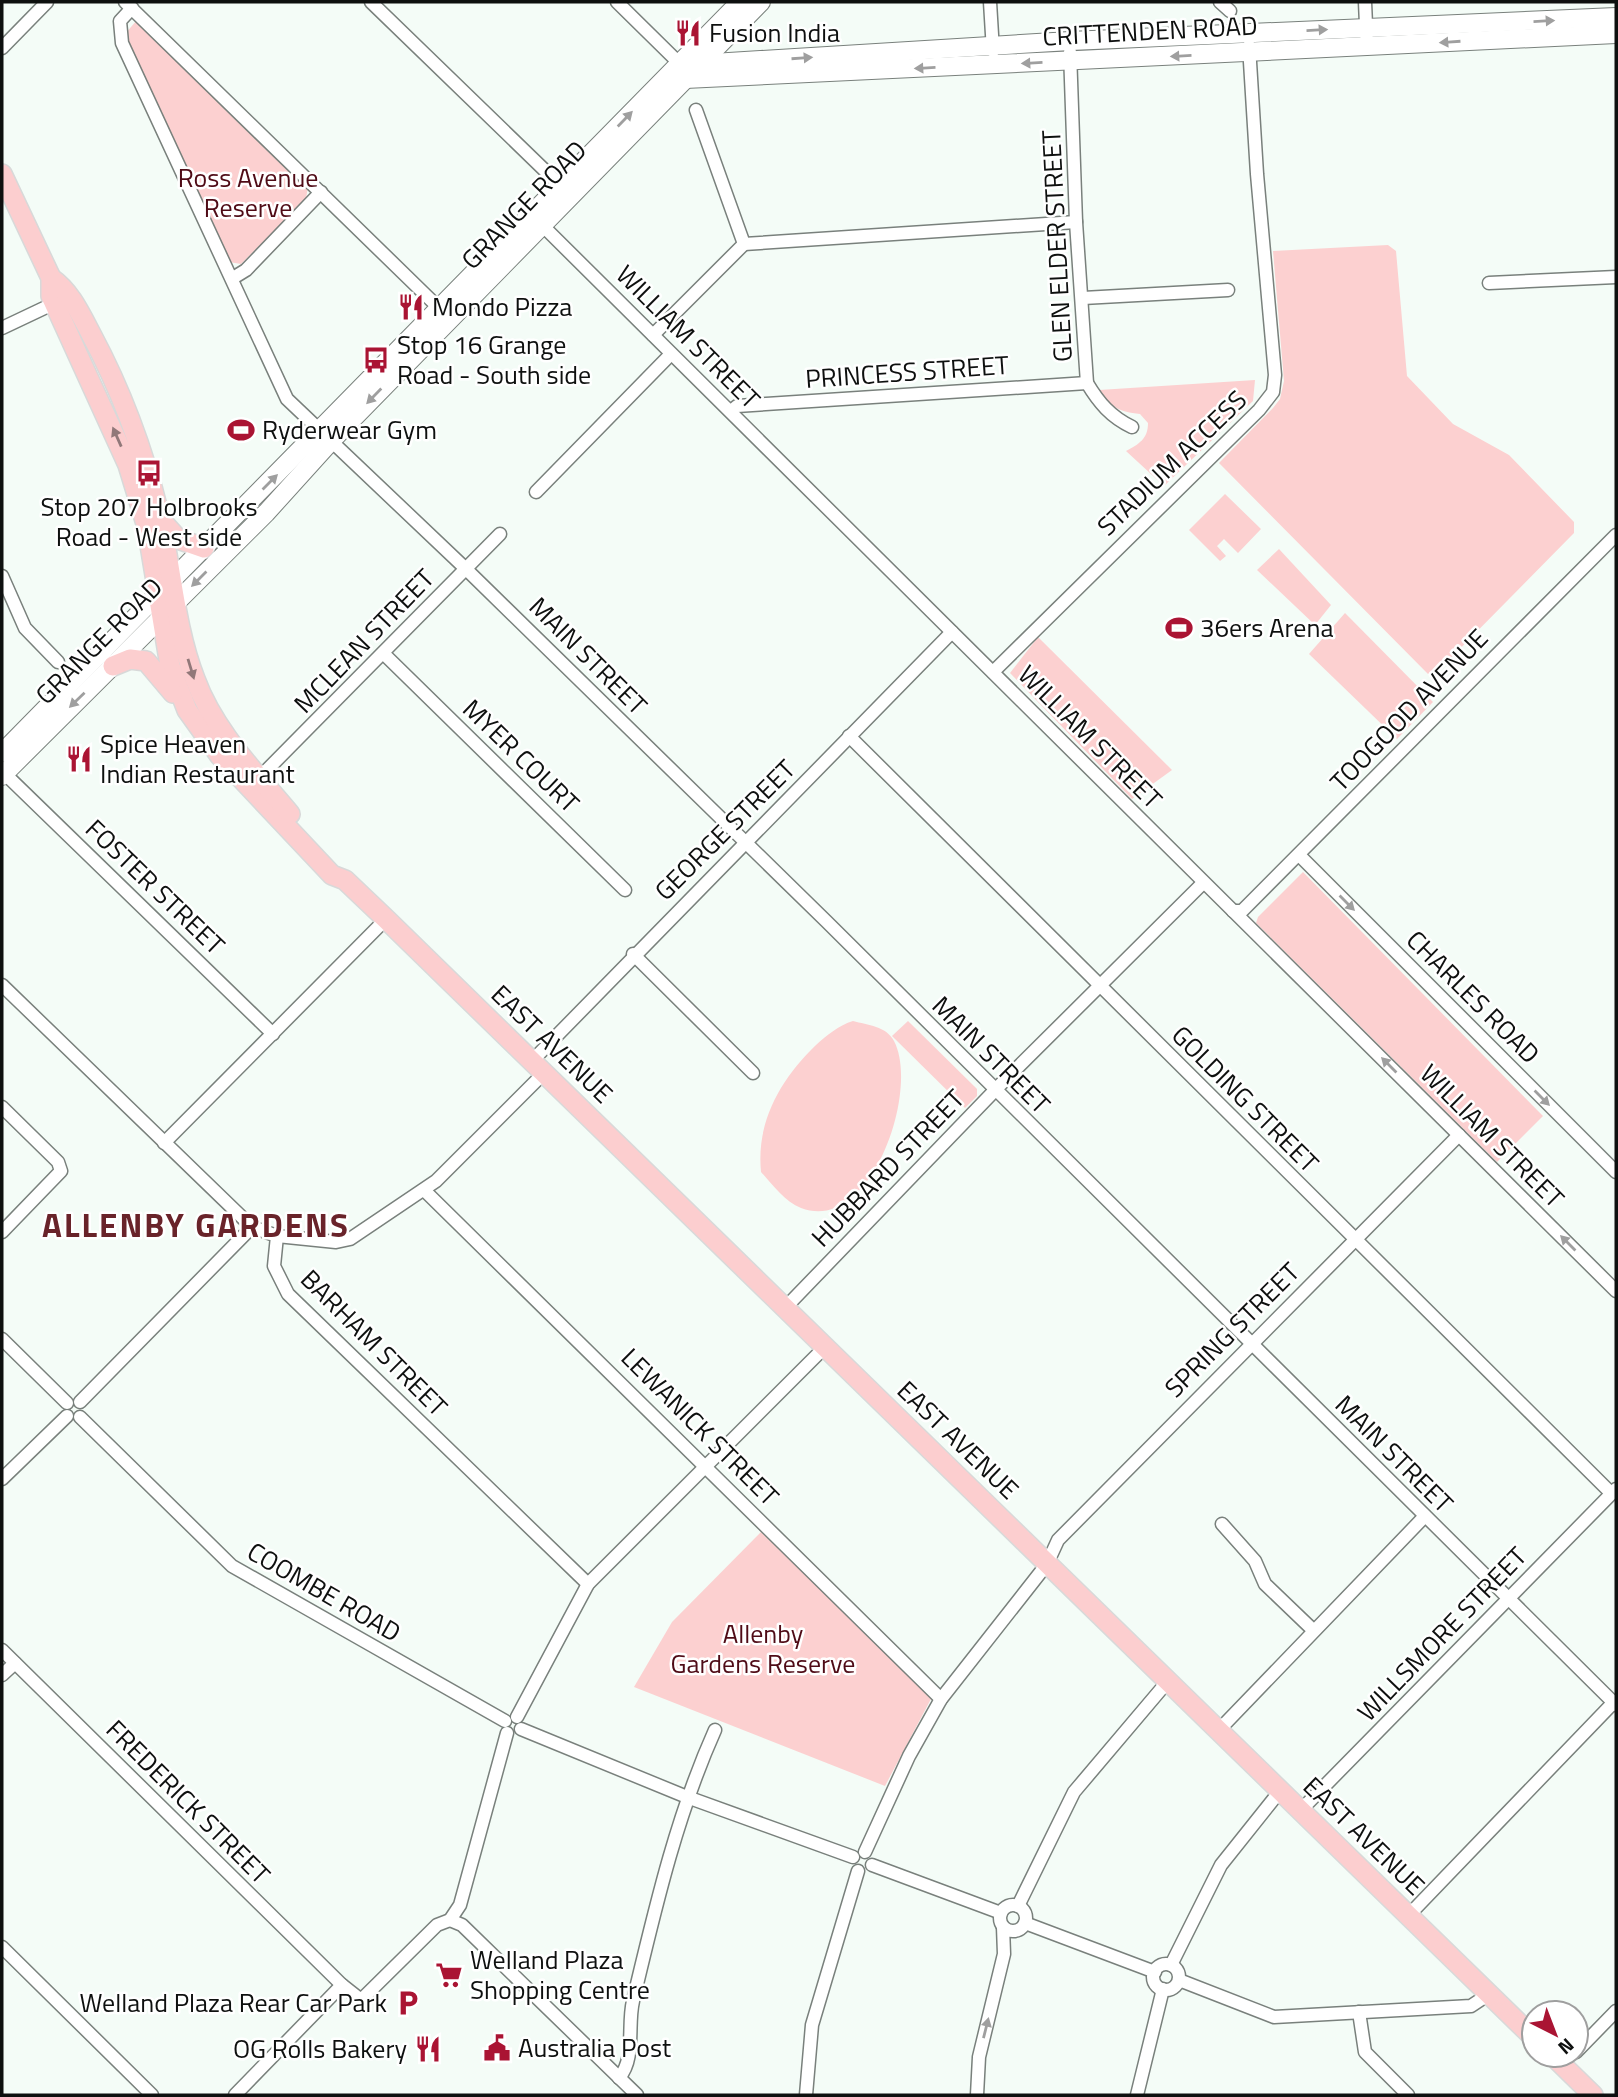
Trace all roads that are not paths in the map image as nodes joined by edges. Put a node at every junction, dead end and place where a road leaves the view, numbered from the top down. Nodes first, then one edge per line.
1 (47, 2) edge
2 (371, 2) edge
3 (617, 2) edge
4 (740, 2) edge
5 (761, 2) edge
6 (989, 2) edge
7 (1220, 2) edge
8 (1365, 2) edge
9 (129, 5) edge
10 (1230, 11) dead end
11 (1616, 17) edge
12 (1366, 27) junction
13 (1249, 33) junction
14 (1616, 34) edge
15 (727, 37) junction
16 (1070, 41) junction
17 (993, 46) junction
18 (2, 48) edge
19 (1367, 48) junction
20 (1250, 53) junction
21 (1070, 61) junction
22 (734, 62) junction
23 (700, 64) junction
24 (993, 65) junction
25 (682, 71) junction
26 (696, 110) dead end
27 (2, 174) edge
28 (565, 190) junction
29 (321, 192) junction
30 (537, 219) junction
31 (1076, 222) junction
32 (744, 244) junction
33 (1616, 277) edge
34 (233, 278) junction
35 (1489, 283) dead end
36 (1228, 290) dead end
37 (1083, 298) junction
38 (61, 299) junction
39 (440, 309) junction
40 (2, 328) edge
41 (653, 335) junction
42 (671, 354) junction
43 (1087, 383) junction
44 (732, 411) junction
45 (1132, 427) dead end
46 (326, 435) junction
47 (536, 492) dead end
48 (160, 519) junction
49 (500, 534) dead end
50 (1616, 535) edge
51 (204, 548) junction
52 (466, 569) junction
53 (2, 576) edge
54 (166, 600) junction
55 (952, 632) junction
56 (384, 654) junction
57 (58, 662) dead end
58 (113, 666) junction
59 (992, 672) junction
60 (187, 710) junction
61 (849, 736) junction
62 (2, 753) edge
63 (3, 773) edge
64 (260, 778) junction
65 (745, 843) junction
66 (1299, 855) junction
67 (345, 880) junction
68 (1203, 883) junction
69 (625, 890) dead end
70 (1233, 911) junction
71 (386, 919) junction
72 (633, 954) junction
73 (2, 985) edge
74 (1098, 986) junction
75 (273, 1034) junction
76 (538, 1067) junction
77 (753, 1073) dead end
78 (994, 1091) junction
79 (2, 1107) edge
80 (1459, 1135) junction
81 (164, 1143) junction
82 (1616, 1172) edge
83 (424, 1190) junction
84 (252, 1227) junction
85 (2, 1232) edge
86 (277, 1236) junction
87 (1354, 1238) junction
88 (1616, 1291) edge
89 (785, 1308) junction
90 (2, 1339) edge
91 (1250, 1343) junction
92 (825, 1347) junction
93 (71, 1407) junction
94 (706, 1464) junction
95 (2, 1479) edge
96 (1614, 1491) edge
97 (1424, 1516) junction
98 (1222, 1524) dead end
99 (1047, 1564) junction
100 (588, 1584) junction
101 (1508, 1598) junction
102 (1313, 1630) junction
103 (2, 1650) edge
104 (15, 1663) junction
105 (2, 1675) edge
106 (1167, 1681) junction
107 (941, 1699) junction
108 (1614, 1699) edge
109 (512, 1725) junction
110 (715, 1730) dead end
111 (1218, 1731) junction
112 (1280, 1791) junction
113 (687, 1797) junction
114 (1300, 1811) junction
115 (859, 1854) junction
116 (872, 1865) junction
117 (858, 1871) junction
118 (1018, 1906) junction
119 (1001, 1913) junction
120 (1408, 1916) junction
121 (450, 1920) junction
122 (1025, 1923) junction
123 (1003, 1927) junction
124 (2, 1947) edge
125 (1171, 1965) junction
126 (1155, 1972) junction
127 (1179, 1980) junction
128 (342, 1985) junction
129 (1163, 1989) junction
130 (1489, 1994) junction
131 (1616, 2011) edge
132 (1359, 2012) junction
133 (1520, 2024) edge
134 (1590, 2035) edge
135 (1575, 2069) edge
136 (619, 2078) junction
137 (152, 2095) edge
138 (235, 2095) edge
139 (637, 2095) edge
140 (806, 2095) edge
141 (977, 2095) edge
142 (1136, 2095) edge
143 (1408, 2095) edge
144 (1593, 2095) edge

1 - 18 street
2 - 28 street
3 - 25 street
4 - 25 main road, GRANGE ROAD
5 - 15 main road, GRANGE ROAD
6 - 17 street
7 - 10 street
8 - 12 street
9 - 29 street
9 - 34 street, MAIN STREET
12 -> 11 main road, CRITTENDEN ROAD
13 -> 12 main road, CRITTENDEN ROAD
12 - 19 street
13 - 16 main road, CRITTENDEN ROAD
13 - 20 street, STADIUM ACCESS
14 -> 19 main road, CRITTENDEN ROAD
15 - 22 main road
15 - 23 main road, GRANGE ROAD
16 - 17 main road, CRITTENDEN ROAD
16 - 21 street, GLEN ELDER STREET
22 -> 17 main road, CRITTENDEN ROAD
17 - 24 street
19 - 20 main road, CRITTENDEN ROAD
20 -> 21 main road, CRITTENDEN ROAD
20 - 59 street, STADIUM ACCESS
21 -> 24 main road, CRITTENDEN ROAD
21 - 31 street, GLEN ELDER STREET
22 - 23 main road, CRITTENDEN ROAD
23 - 25 main road, GRANGE ROAD
24 -> 25 main road, CRITTENDEN ROAD
25 - 28 main road, GRANGE ROAD
26 - 32 street
27 - 38 main road
28 - 30 main road, GRANGE ROAD
29 - 34 street
29 - 39 street
30 - 39 main road, GRANGE ROAD
30 - 41 street, WILLIAM STREET
30 -> 46 main road, GRANGE ROAD
31 - 32 street
31 - 37 street, GLEN ELDER STREET
32 - 41 street
33 - 35 street
34 - 46 street, MAIN STREET
36 - 37 street
37 - 43 street, GLEN ELDER STREET
38 - 40 street
38 - 48 main road
54 -> 38 main road
39 - 46 main road, GRANGE ROAD
41 - 42 street, WILLIAM STREET
42 - 44 street, WILLIAM STREET
42 - 47 street
43 - 44 street, PRINCESS STREET
43 - 45 street, GLEN ELDER STREET
44 - 55 street, WILLIAM STREET
51 -> 46 main road, GRANGE ROAD
46 - 52 street, MAIN STREET
46 -> 54 main road, GRANGE ROAD
48 - 51 main road
48 - 54 main road
49 - 52 street, MCLEAN STREET
50 - 66 street, TOOGOOD AVENUE
51 - 54 main road, GRANGE ROAD
52 - 56 street, MCLEAN STREET
52 - 65 street, MAIN STREET
53 - 57 street
54 - 58 main road, GRANGE ROAD
54 - 60 main road, EAST AVENUE
54 - 62 main road, GRANGE ROAD
54 -> 64 main road, EAST AVENUE
55 - 59 street, WILLIAM STREET
55 - 61 street, GEORGE STREET
56 - 64 street, MCLEAN STREET
56 - 69 street, MYER COURT
58 - 60 main road
58 -> 63 main road, GRANGE ROAD
59 - 68 street, WILLIAM STREET
60 - 67 main road, EAST AVENUE
61 - 65 street, GEORGE STREET
61 - 74 street, GOLDING STREET
63 - 75 street, FOSTER STREET
64 - 67 main road, EAST AVENUE
65 - 72 street, GEORGE STREET
65 - 78 street, MAIN STREET
66 - 70 street, TOOGOOD AVENUE
66 -> 82 street, CHARLES ROAD
67 - 71 main road, EAST AVENUE
68 - 70 street, WILLIAM STREET
68 - 74 street, HUBBARD STREET
80 -> 70 street, WILLIAM STREET
71 - 75 street
71 - 76 main road, EAST AVENUE
72 - 76 street, GEORGE STREET
72 - 77 street
73 - 81 street
74 - 78 street, HUBBARD STREET
74 - 87 street, GOLDING STREET
75 - 81 street
76 - 83 street, GEORGE STREET
76 - 89 main road, EAST AVENUE
78 - 89 street, HUBBARD STREET
78 - 91 street, MAIN STREET
79 - 85 street
80 - 87 street, SPRING STREET
88 -> 80 street, WILLIAM STREET
81 - 84 street
83 - 86 street, GEORGE STREET
83 - 94 street, LEWANICK STREET
84 - 86 street
84 - 93 street
86 - 100 street, BARHAM STREET
87 - 91 street, SPRING STREET
87 - 96 street, GOLDING STREET
89 - 92 main road, EAST AVENUE
90 - 93 street
91 - 97 street, MAIN STREET
91 - 99 street, SPRING STREET
92 - 94 street
92 - 99 main road, EAST AVENUE
93 - 95 street
93 - 109 street, COOMBE ROAD
94 - 100 street
94 - 107 street, LEWANICK STREET
96 - 101 street, WILLSMORE STREET
97 - 101 street, MAIN STREET
97 - 102 street
98 - 102 street
99 - 106 main road, EAST AVENUE
99 - 107 street, SPRING STREET
100 - 109 street
101 - 108 street, MAIN STREET
101 - 114 street, WILLSMORE STREET
102 - 111 street
103 - 104 street, FREDERICK STREET
104 - 105 street
104 - 128 street, FREDERICK STREET
106 - 111 main road, EAST AVENUE
106 - 118 street
107 - 115 street, SPRING STREET
108 - 120 street
109 - 113 street, COOMBE ROAD
109 - 121 street
110 - 113 street
111 - 112 main road, EAST AVENUE
112 - 114 main road, EAST AVENUE
112 - 125 street
113 - 115 street, COOMBE ROAD
113 - 136 street
114 - 120 main road, EAST AVENUE
115 - 116 street
115 - 117 street
116 - 117 street
116 - 119 street
117 - 140 street
118 - 119 street
118 - 122 street
119 - 123 street
120 - 130 main road, EAST AVENUE
121 - 128 street
121 - 136 street
122 - 123 street
122 - 126 street
141 -> 123 street
124 - 137 street
125 - 126 street
125 - 127 street
126 - 129 street
127 - 129 street
127 - 132 street
128 - 138 street
129 - 142 street
130 - 132 street
130 - 133 main road, EAST AVENUE
131 - 134 street
132 - 143 street
135 - 144 main road
136 - 139 street

